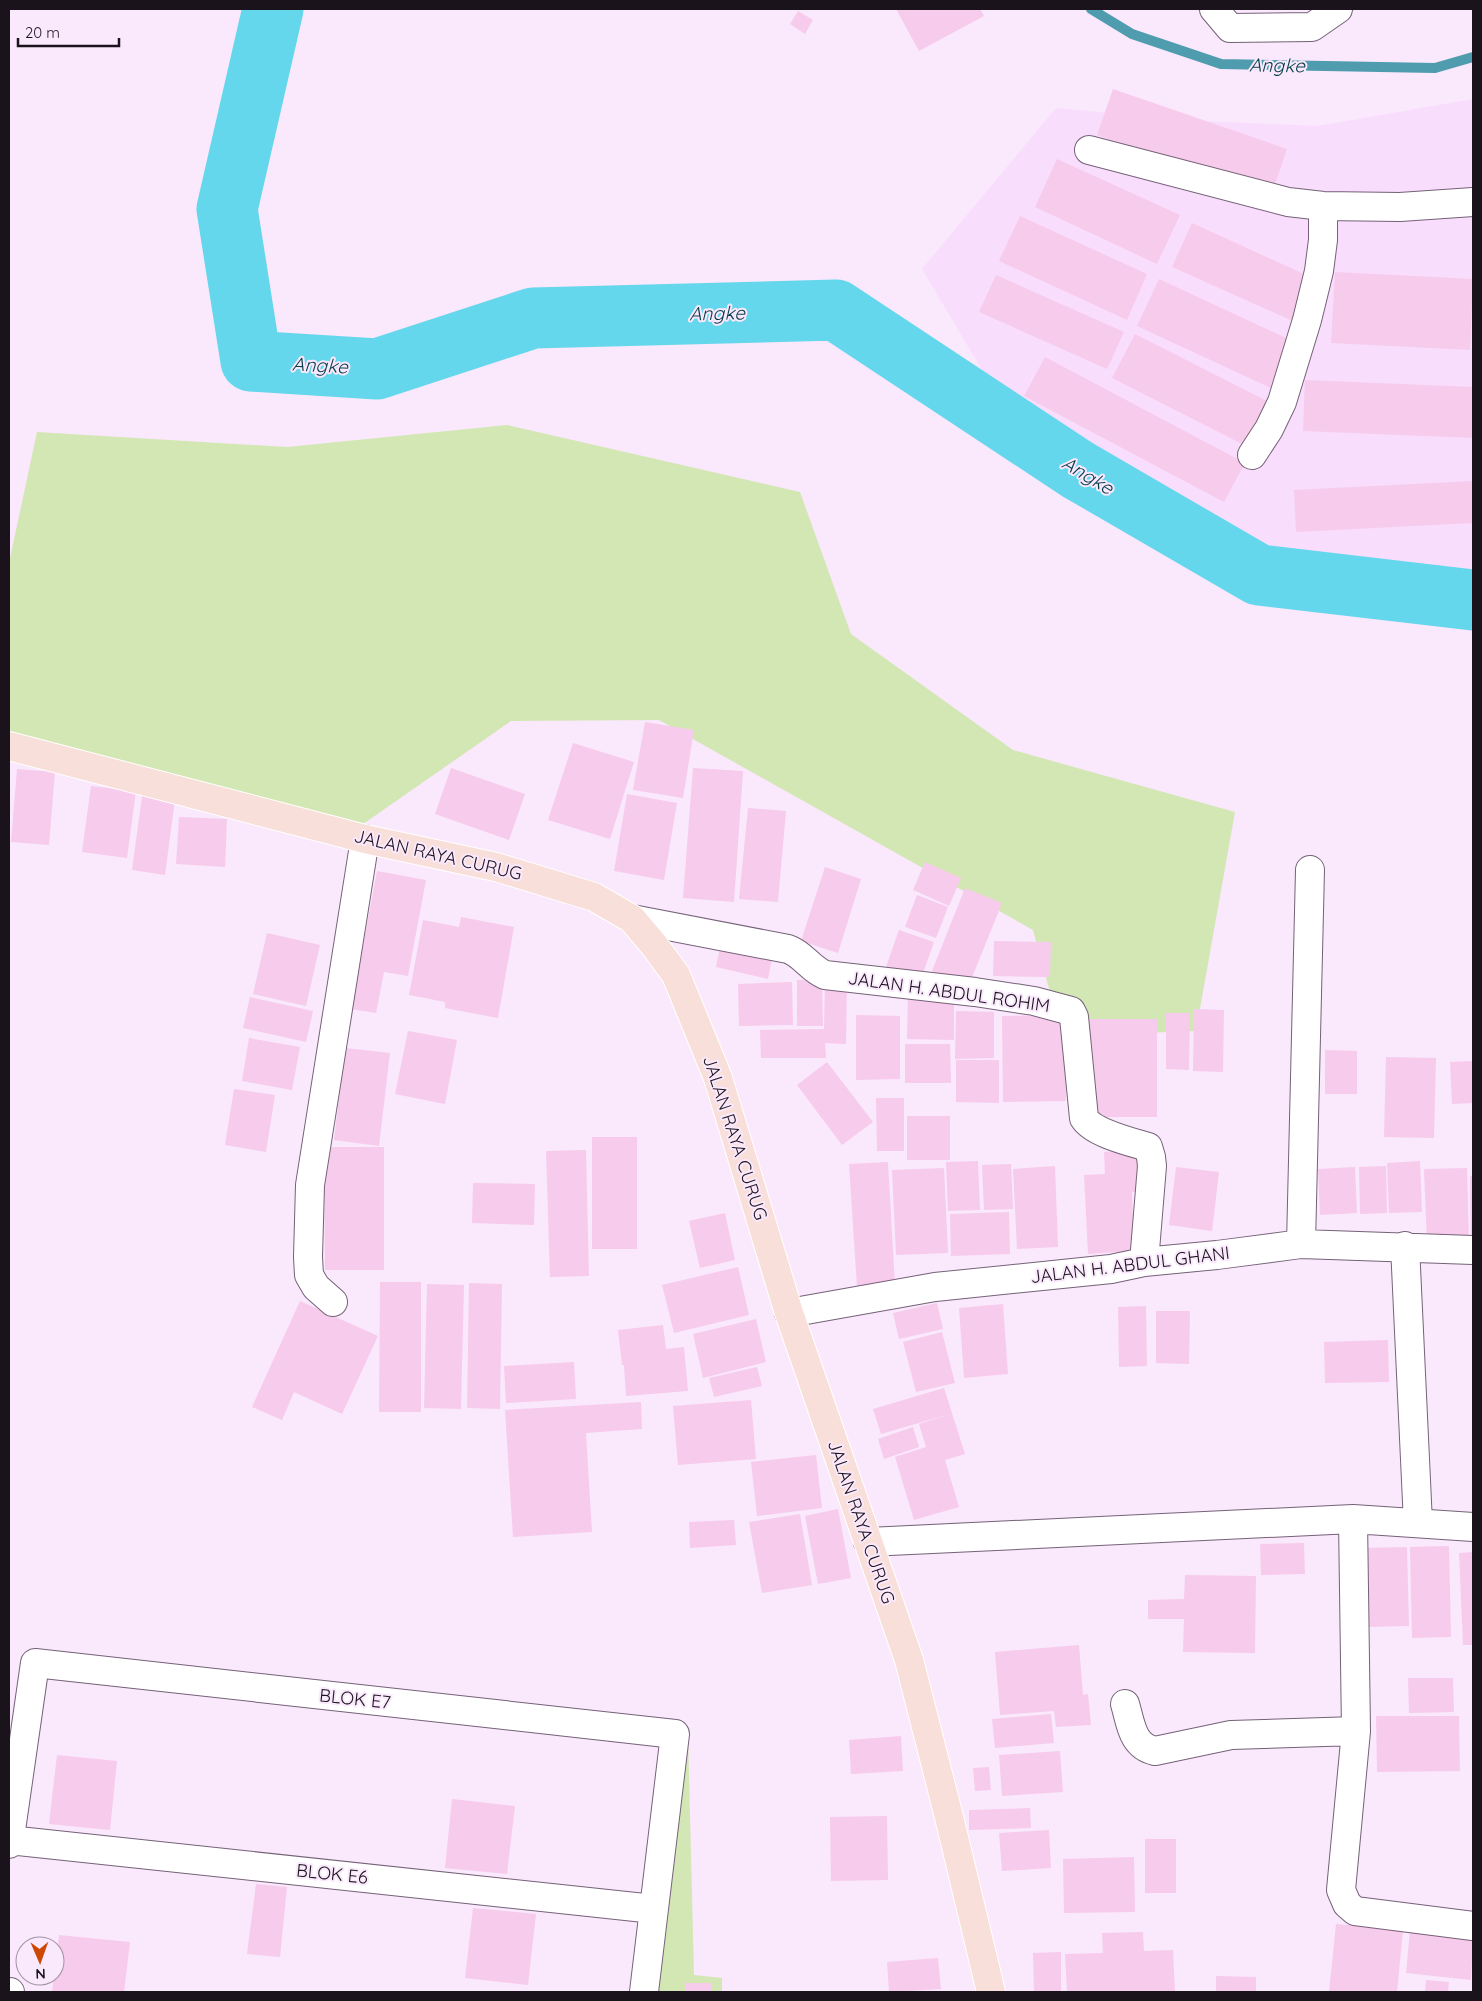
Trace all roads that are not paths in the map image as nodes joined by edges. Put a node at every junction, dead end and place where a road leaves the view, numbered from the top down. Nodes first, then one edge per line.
1 (1214, 9) edge
2 (1338, 9) edge
3 (1088, 150) dead end
4 (1473, 202) edge
5 (1323, 206) junction
6 (1252, 455) dead end
7 (9, 746) edge
8 (365, 839) junction
9 (1310, 870) dead end
10 (632, 919) junction
11 (1300, 1244) junction
12 (1405, 1246) junction
13 (1473, 1250) edge
14 (1144, 1262) junction
15 (333, 1302) dead end
16 (789, 1313) junction
17 (1353, 1519) junction
18 (1418, 1523) junction
19 (1473, 1527) edge
20 (868, 1542) junction
21 (1125, 1704) dead end
22 (1356, 1731) junction
23 (9, 1842) edge
24 (654, 1909) junction
25 (1473, 1926) edge
26 (644, 1992) edge
27 (991, 1992) edge

1 - 2 street
3 - 5 street
4 - 5 street
5 - 6 street
7 - 8 main road, JALAN RAYA CURUG
8 - 10 main road, JALAN RAYA CURUG
8 - 15 street
9 - 11 street
10 - 14 street, JALAN H. ABDUL ROHIM
10 - 16 main road, JALAN RAYA CURUG
11 - 12 street, JALAN H. ABDUL GHANI
11 - 14 street, JALAN H. ABDUL GHANI
12 - 13 street, JALAN H. ABDUL GHANI
12 - 18 street
14 - 16 street, JALAN H. ABDUL GHANI
16 - 20 main road, JALAN RAYA CURUG
17 - 18 street
17 - 20 street
17 - 22 street
18 - 19 street
20 - 27 main road, JALAN RAYA CURUG
21 - 22 street
22 - 25 street
23 - 24 street, BLOK E6
23 - 24 street, BLOK E7
24 - 26 street

